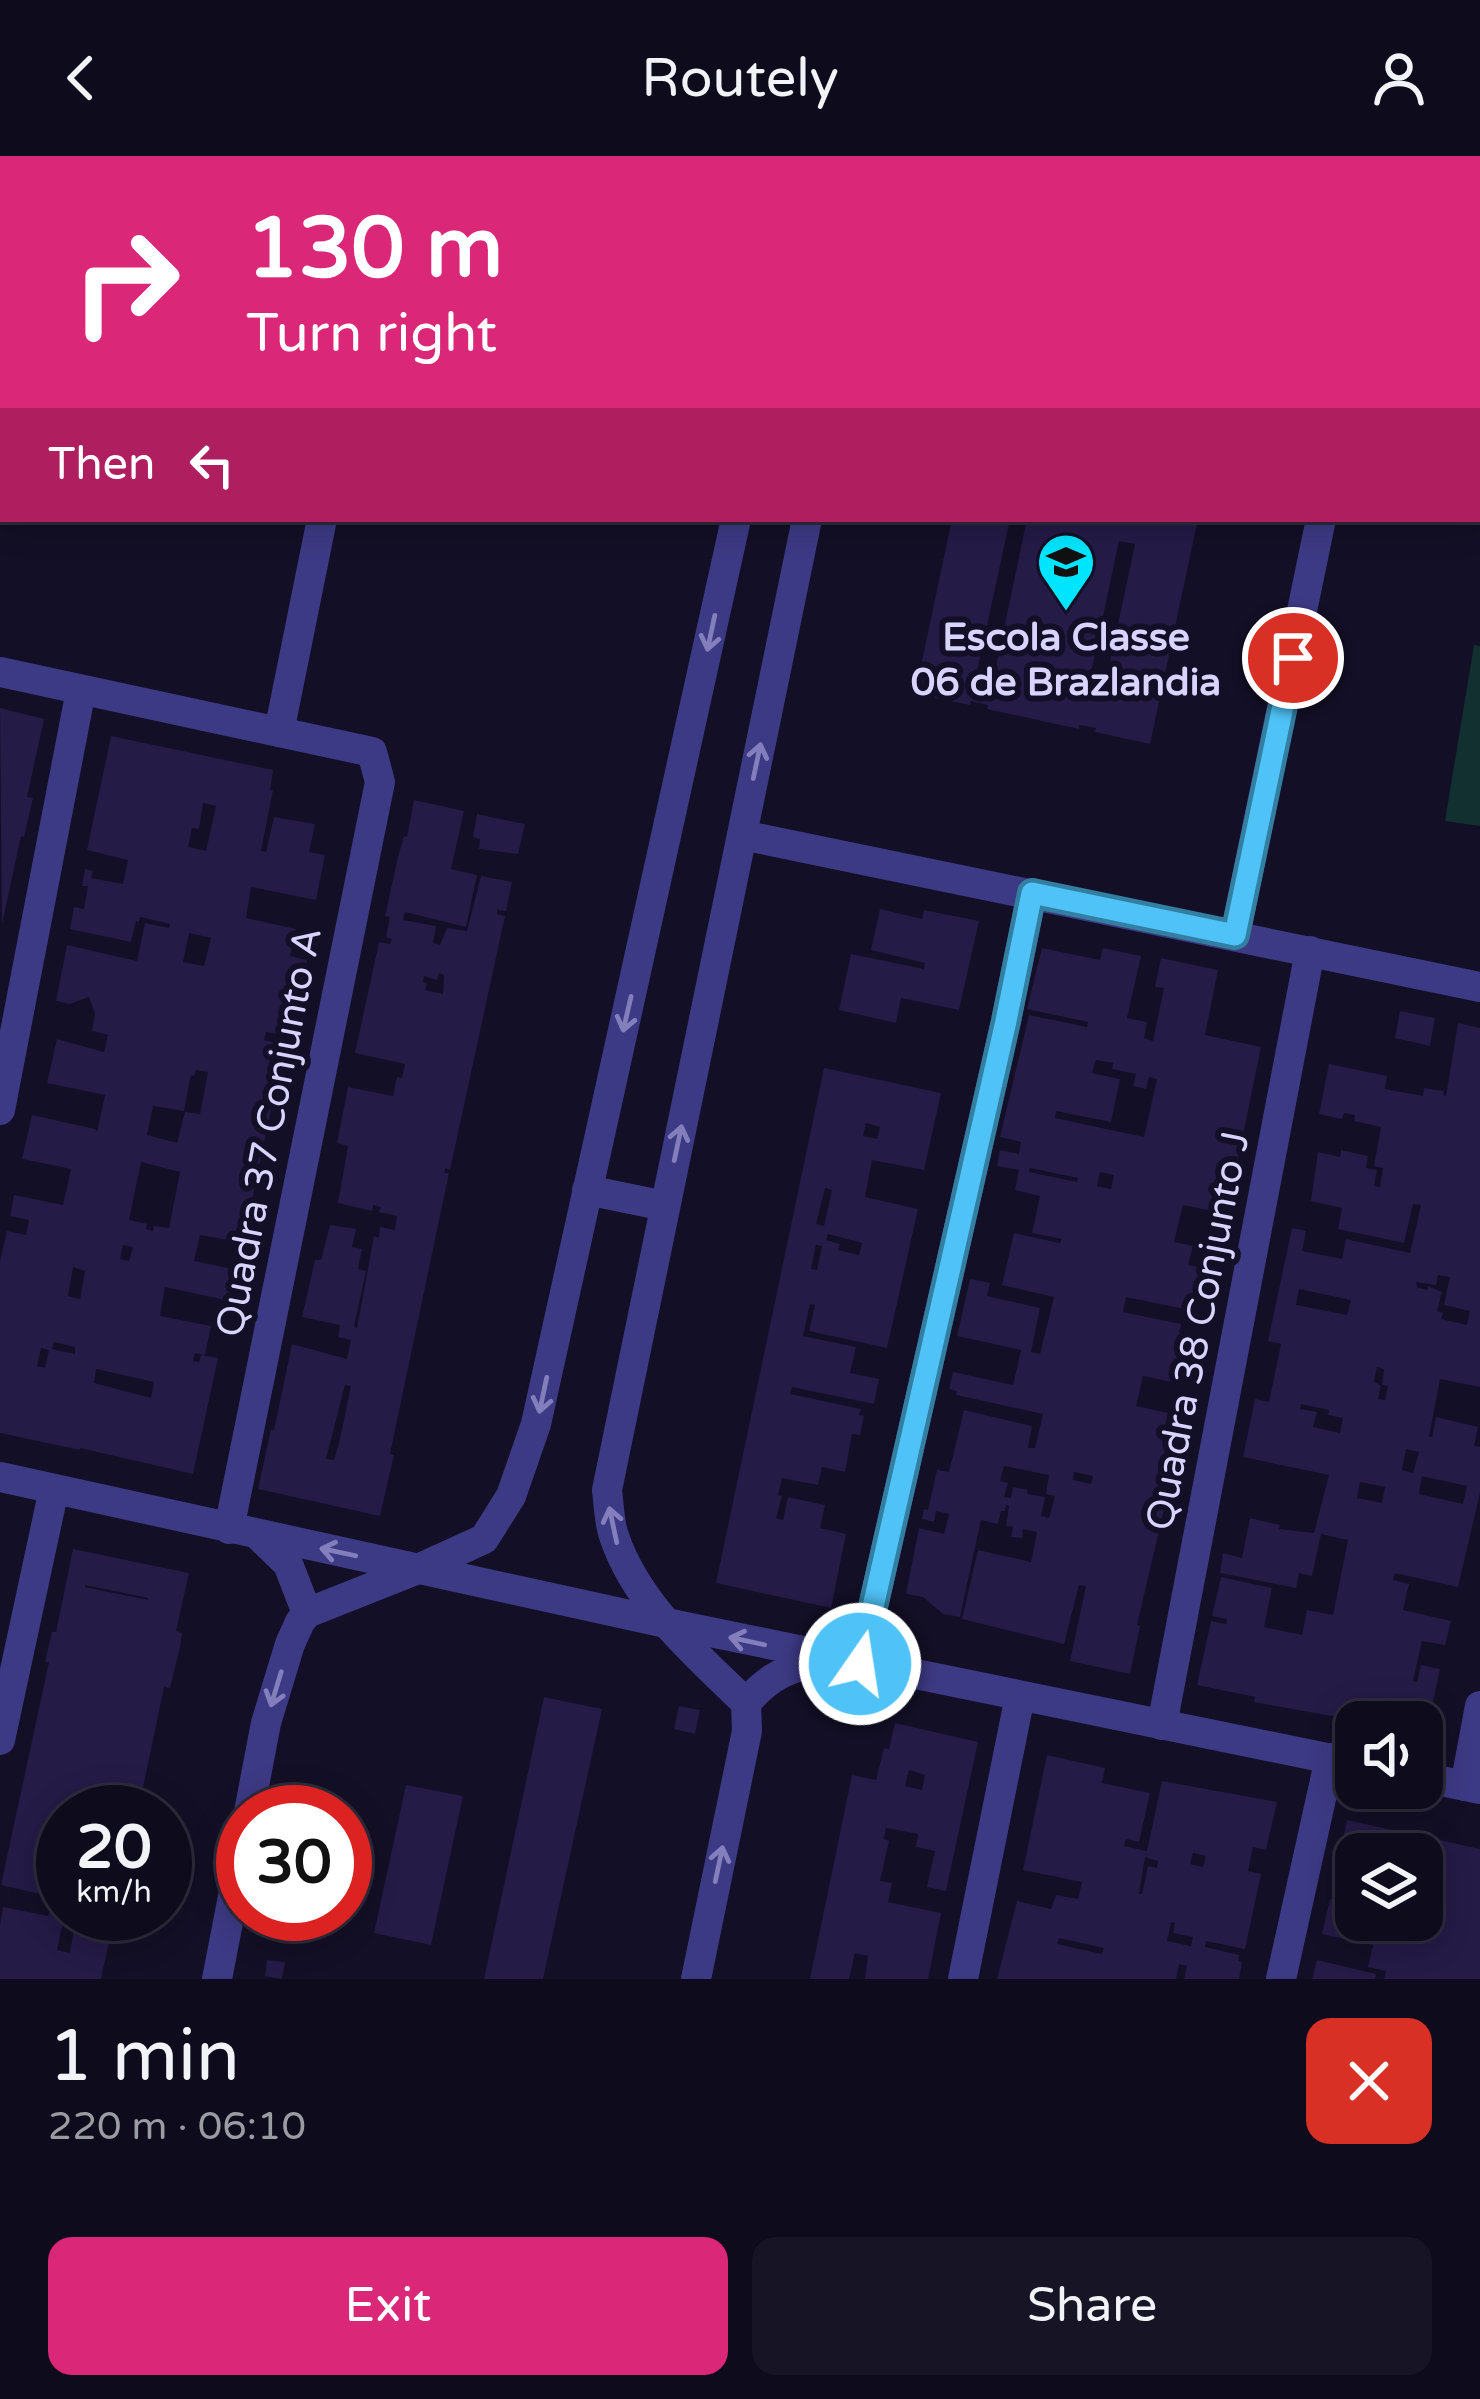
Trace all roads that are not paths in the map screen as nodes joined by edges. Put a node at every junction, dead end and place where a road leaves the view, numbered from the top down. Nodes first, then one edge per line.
1 (321, 522) edge
2 (735, 522) edge
3 (806, 522) edge
4 (1321, 522) edge
5 (0, 672) edge
6 (81, 690) junction
7 (279, 732) junction
8 (742, 835) junction
9 (1032, 893) junction
10 (1235, 935) junction
11 (1310, 951) junction
12 (1480, 987) edge
13 (0, 1110) edge
14 (587, 1190) junction
15 (665, 1206) junction
16 (0, 1477) edge
17 (54, 1490) junction
18 (244, 1532) junction
19 (418, 1569) junction
20 (307, 1612) junction
21 (666, 1624) junction
22 (828, 1658) junction
23 (860, 1664) junction
24 (1020, 1696) junction
25 (746, 1703) junction
26 (1480, 1706) edge
27 (1162, 1725) junction
28 (0, 1740) edge
29 (1335, 1759) edge
30 (255, 1785) edge
31 (1472, 1787) edge
32 (1335, 1789) edge
33 (224, 1941) edge
34 (217, 1979) edge
35 (696, 1979) edge
36 (962, 1979) edge
37 (1281, 1979) edge

1 - 7 street
2 -> 14 street
8 -> 3 street
4 - 10 street
5 - 6 street
6 - 7 street
6 - 13 street
7 - 18 street, Quadra 37 Conjunto A
8 - 9 street
15 -> 8 street
9 - 10 street
9 - 23 street
10 - 11 street
11 - 12 street
11 - 27 street, Quadra 38 Conjunto J
14 - 15 street
14 -> 19 street
21 -> 15 street
16 - 17 street
17 - 18 street
17 - 28 street
19 -> 18 street
18 - 20 street
19 - 20 street
19 - 21 street
20 -> 30 street
22 -> 21 street
21 - 25 street
22 - 23 street
22 - 25 street
23 - 24 street
24 - 27 street
24 - 36 street
35 -> 25 street
26 - 31 street
27 - 29 street
32 - 37 street
33 - 34 street

